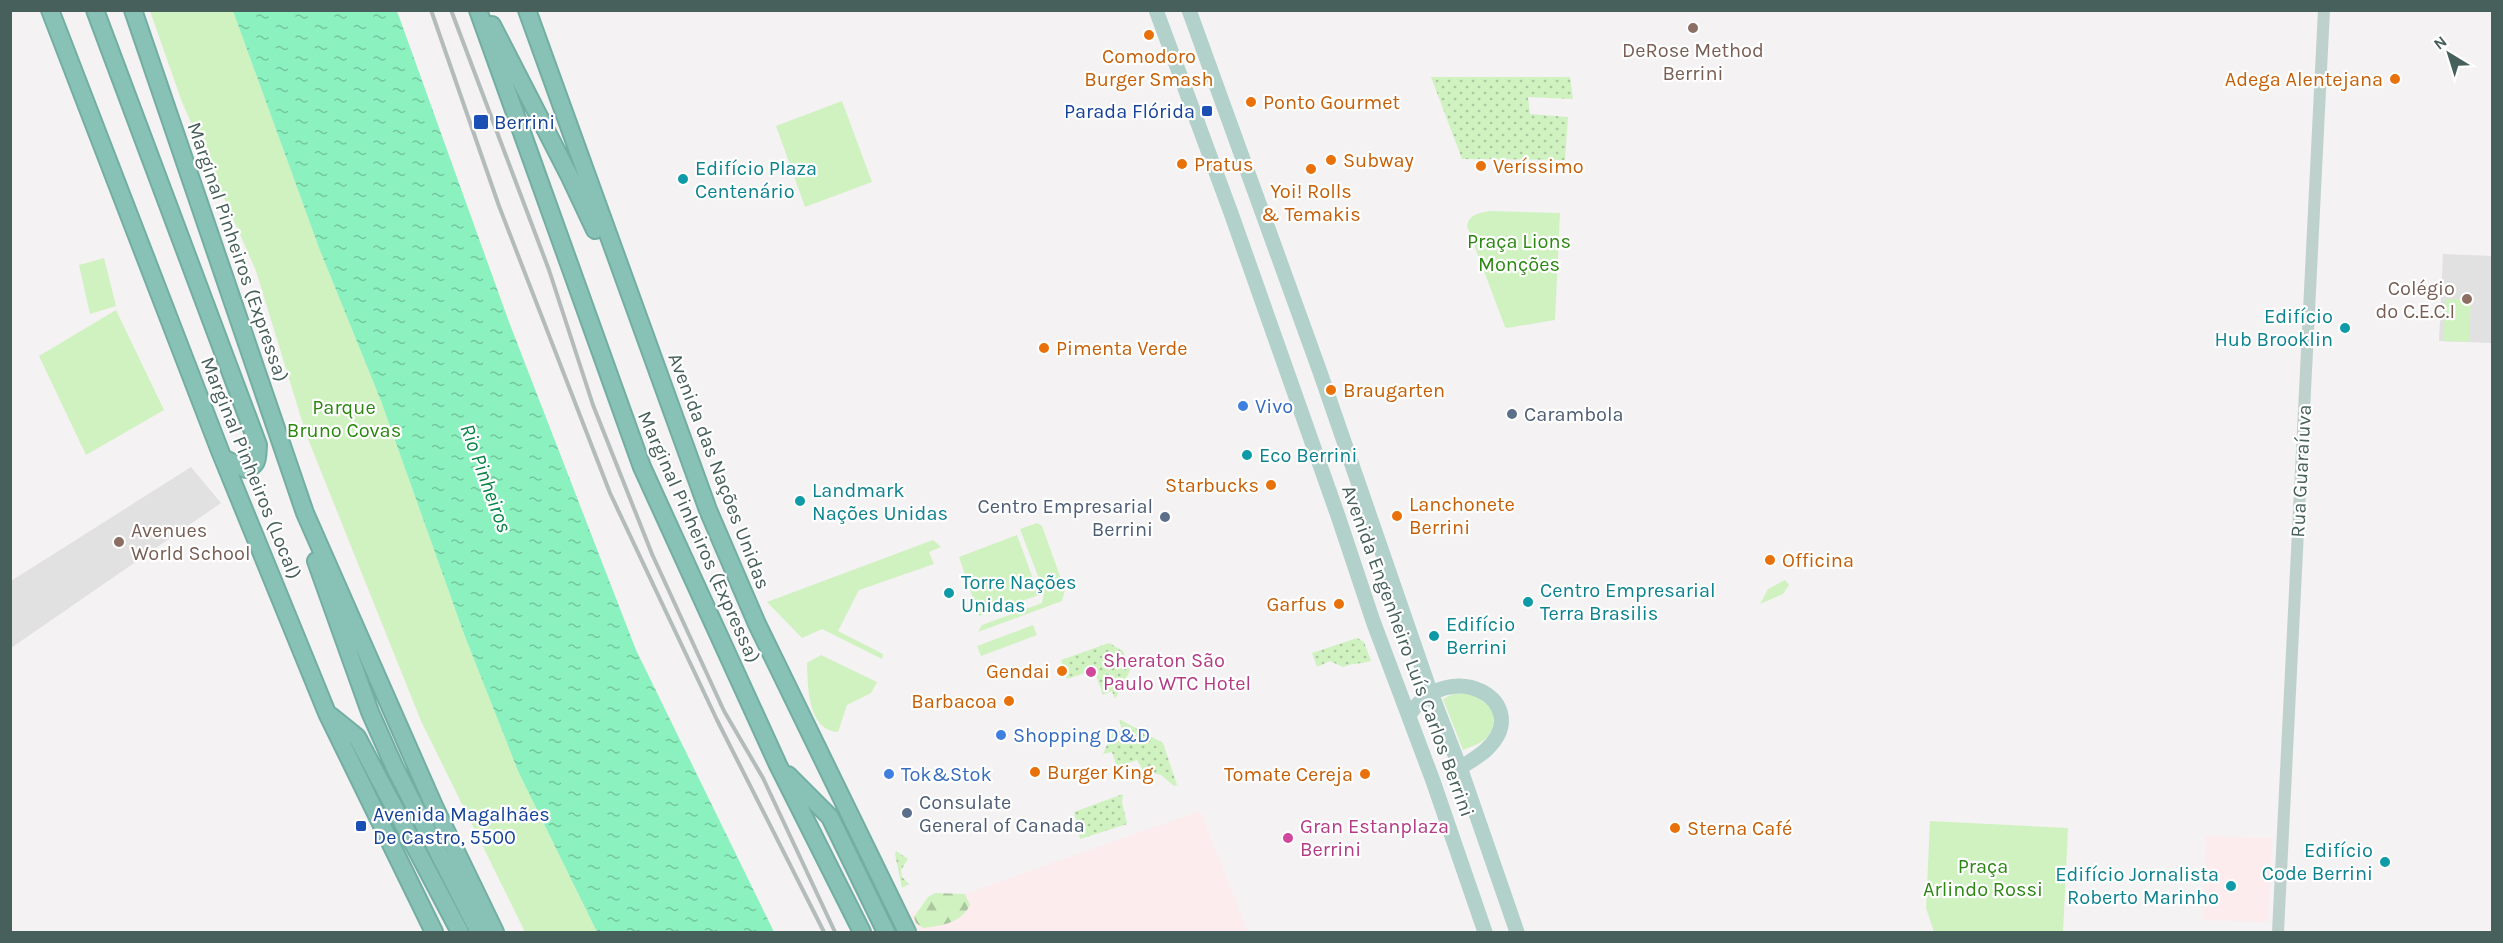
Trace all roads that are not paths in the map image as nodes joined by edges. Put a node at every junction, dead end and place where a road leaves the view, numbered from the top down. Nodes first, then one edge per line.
1 (50, 10) edge
2 (95, 10) edge
3 (133, 10) edge
4 (478, 10) edge
5 (484, 10) edge
6 (527, 10) edge
7 (1156, 10) edge
8 (1189, 10) edge
9 (2324, 10) edge
10 (628, 295) junction
11 (223, 458) junction
12 (305, 513) junction
13 (1431, 693) junction
14 (327, 713) junction
15 (1409, 715) junction
16 (778, 765) junction
17 (1460, 768) junction
18 (434, 933) edge
19 (460, 933) edge
20 (479, 933) edge
21 (495, 933) edge
22 (862, 933) edge
23 (886, 933) edge
24 (906, 933) edge
25 (1485, 933) edge
26 (1517, 933) edge
27 (2278, 933) edge

1 - 11 highway, Marginal Pinheiros (Local)
2 - 11 highway
3 - 12 highway, Marginal Pinheiros (Expressa)
4 - 16 highway, Marginal Pinheiros (Expressa)
5 - 10 highway
6 - 10 highway, Avenida das Nações Unidas
7 - 15 main road, Avenida Engenheiro Luís Carlos Berrini
8 - 13 main road, Avenida Engenheiro Luís Carlos Berrini
9 - 27 street, Rua Guaraíuva
10 - 24 highway, Avenida das Nações Unidas
11 - 14 highway, Marginal Pinheiros (Local)
12 - 20 highway
12 - 21 highway, Marginal Pinheiros (Expressa)
13 - 15 main road
13 - 17 main road, Avenida Engenheiro Luís Carlos Berrini
13 - 17 main road
14 - 18 highway, Marginal Pinheiros (Local)
14 - 19 highway
15 - 25 main road, Avenida Engenheiro Luís Carlos Berrini
16 - 22 highway, Marginal Pinheiros (Expressa)
16 - 23 highway
17 - 26 main road, Avenida Engenheiro Luís Carlos Berrini

